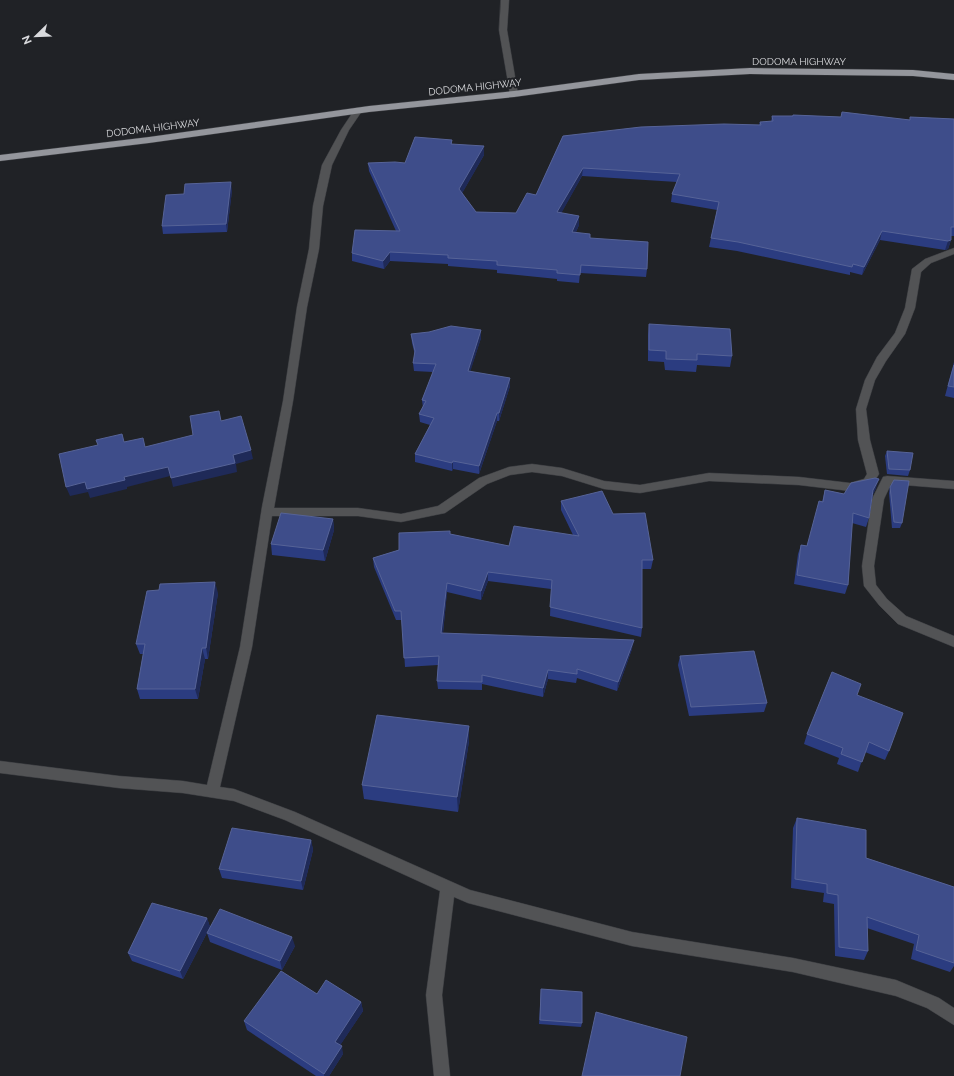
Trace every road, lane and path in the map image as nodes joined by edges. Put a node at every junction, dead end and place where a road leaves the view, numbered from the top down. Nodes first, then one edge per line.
1 (505, 0) edge
2 (954, 77) edge
3 (514, 94) junction
4 (358, 111) junction
5 (0, 158) edge
6 (954, 251) edge
7 (870, 479) junction
8 (887, 480) junction
9 (954, 485) edge
10 (268, 512) junction
11 (954, 642) edge
12 (0, 767) edge
13 (212, 791) junction
14 (448, 887) junction
15 (954, 1017) edge
16 (442, 1076) edge

1 - 3 street
2 - 3 highway, DODOMA HIGHWAY
3 - 4 highway, DODOMA HIGHWAY
4 - 5 highway, DODOMA HIGHWAY
4 - 10 street
6 - 7 street
7 - 8 street
7 - 10 street
8 - 9 street
8 - 11 street
10 - 13 street
12 - 13 street
13 - 14 street
14 - 15 street
14 - 16 street

